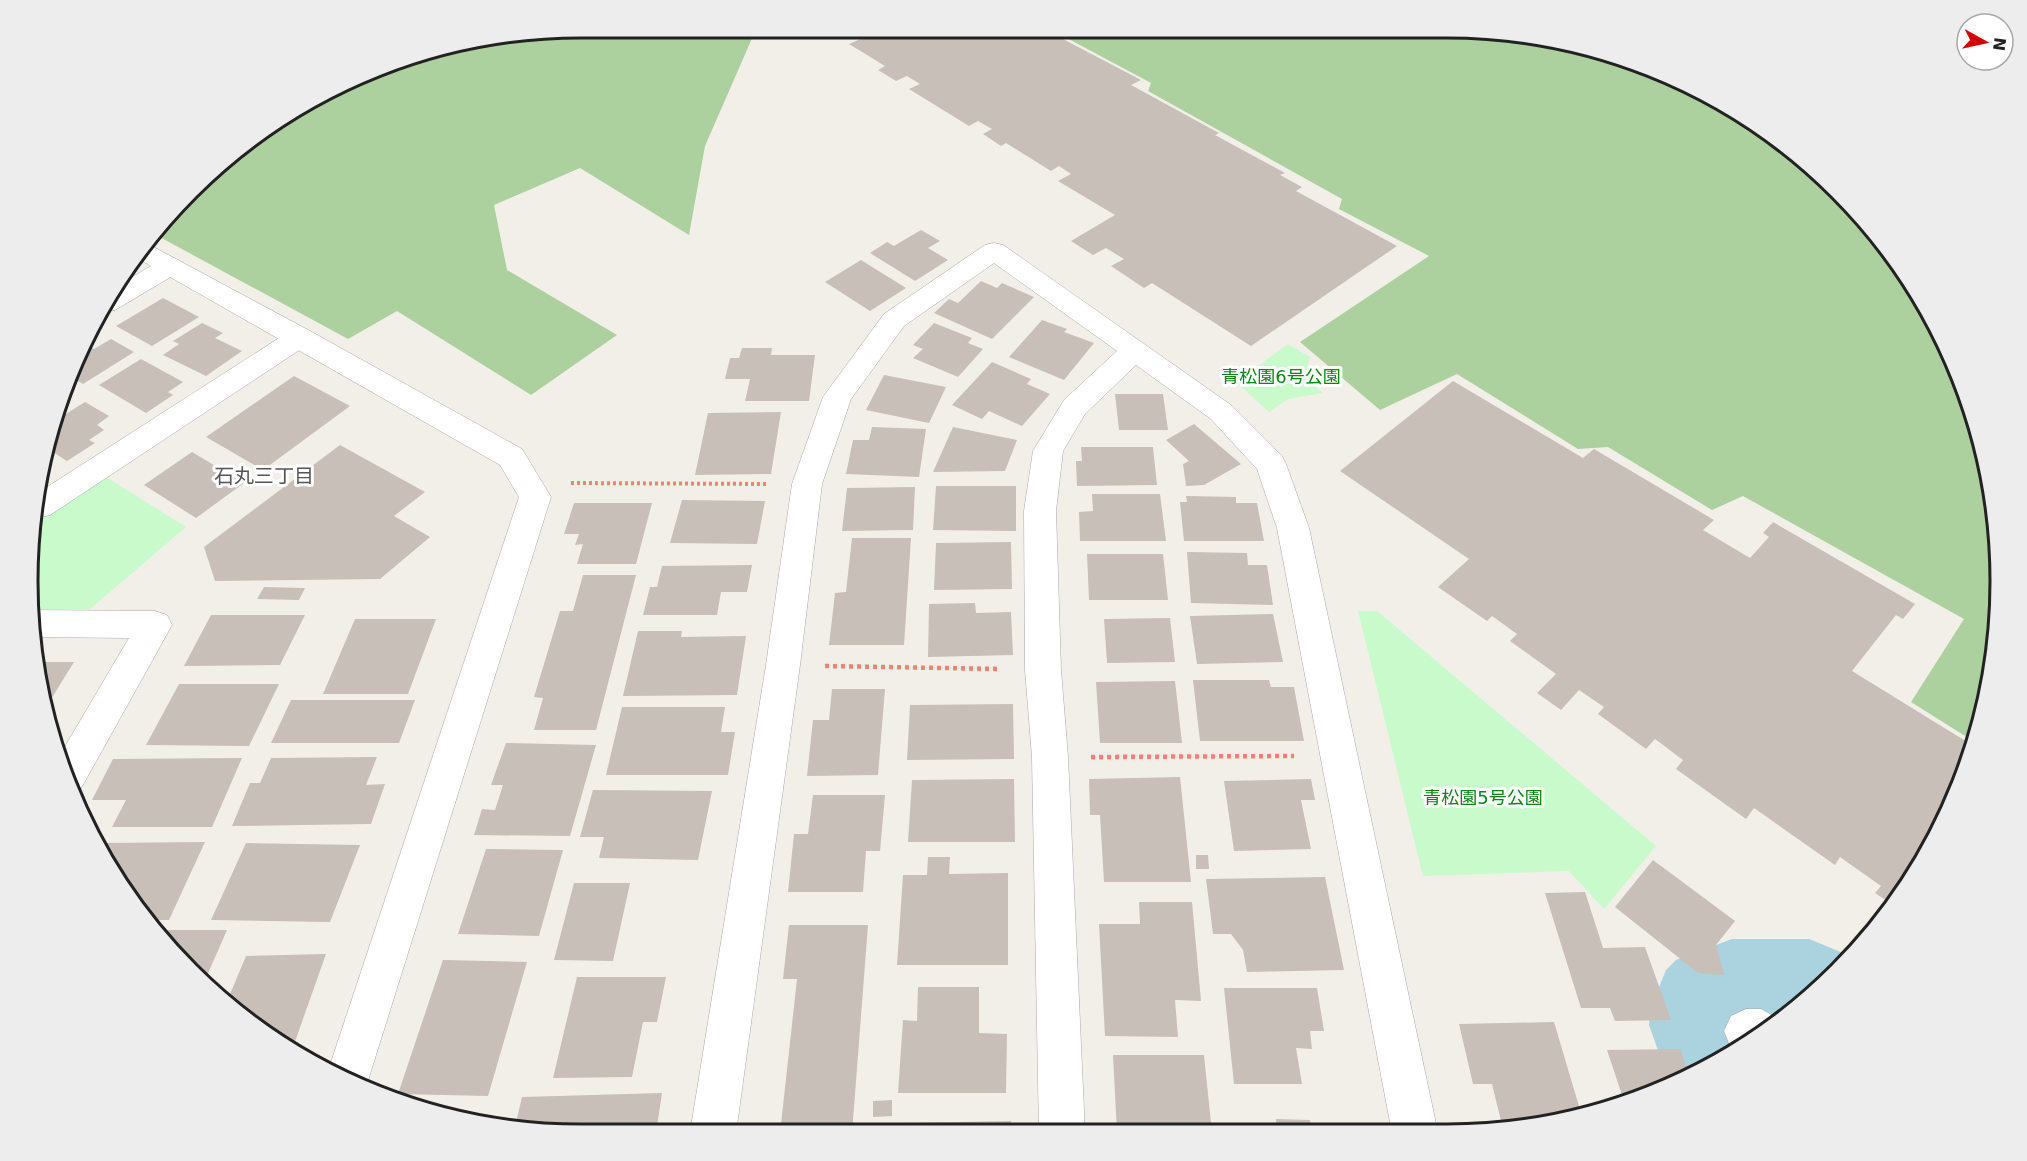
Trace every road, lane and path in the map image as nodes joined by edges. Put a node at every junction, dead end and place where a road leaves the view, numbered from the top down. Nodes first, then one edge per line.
1 (147, 254) edge
2 (170, 266) junction
3 (117, 297) edge
4 (300, 337) junction
5 (1135, 351) junction
6 (526, 483) junction
7 (807, 484) junction
8 (43, 504) edge
9 (40, 623) edge
10 (783, 665) junction
11 (1043, 670) junction
12 (1340, 755) junction
13 (1050, 757) junction
14 (72, 770) edge
15 (350, 1072) edge
16 (714, 1124) edge
17 (1062, 1124) edge
18 (1413, 1124) edge

1 - 2 street
2 - 3 street
2 - 4 street
4 - 6 street
4 - 8 street
5 - 7 street
5 - 11 street
5 - 12 street
6 - 7 path
6 - 15 street
7 - 10 street
9 - 14 street
10 - 11 path
10 - 16 street
11 - 13 street
12 - 13 path
12 - 18 street
13 - 17 street

